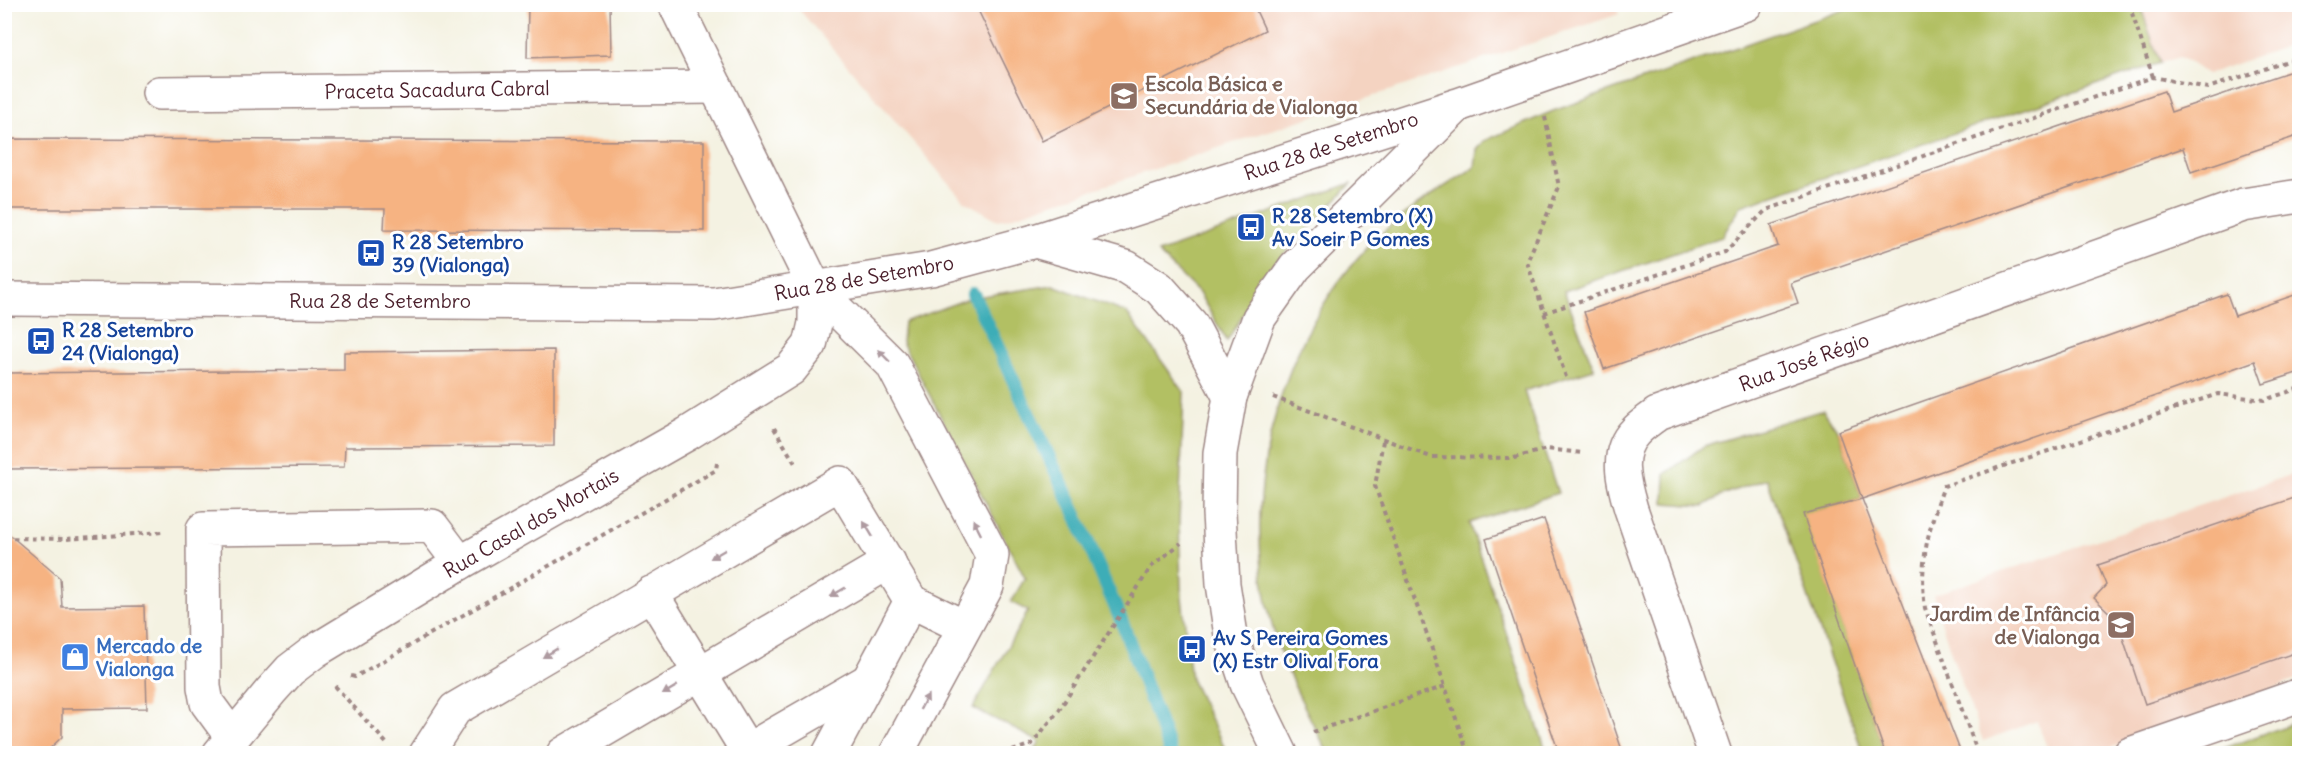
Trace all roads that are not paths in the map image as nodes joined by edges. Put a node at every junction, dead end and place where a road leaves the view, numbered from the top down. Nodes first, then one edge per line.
1 (675, 4) edge
2 (1746, 4) edge
3 (1681, 15) edge
4 (716, 87) junction
5 (159, 93) dead end
6 (1458, 105) junction
7 (2300, 196) edge
8 (1035, 241) junction
9 (815, 288) junction
10 (4, 299) edge
11 (1230, 397) junction
12 (889, 562) junction
13 (460, 563) junction
14 (651, 593) junction
15 (911, 601) junction
16 (964, 627) junction
17 (699, 672) junction
18 (869, 680) junction
19 (2300, 695) edge
20 (226, 745) edge
21 (747, 752) edge
22 (426, 753) edge
23 (563, 753) edge
24 (829, 753) edge
25 (896, 753) edge
26 (1281, 753) edge
27 (1714, 753) edge
28 (2130, 753) edge

1 - 4 street
2 - 3 street, Rua 28 de Setembro
3 - 6 street, Rua 28 de Setembro
4 - 5 street, Praceta Sacadura Cabral
4 - 9 street
6 - 8 street, Rua 28 de Setembro
6 - 11 street
7 - 27 street, Rua José Régio
8 - 9 street, Rua 28 de Setembro
8 - 11 street
9 - 10 street, Rua 28 de Setembro
9 - 13 street, Rua Casal dos Mortais
16 -> 9 street
11 - 26 street
12 -> 14 street
12 - 15 street
12 -> 17 street
13 - 20 street, Rua Casal dos Mortais
13 - 20 street
14 - 17 street
14 -> 22 street
15 - 16 street
15 - 18 street
25 -> 16 street
17 - 21 street
17 -> 23 street
18 - 21 street
18 - 24 street
19 - 28 street

